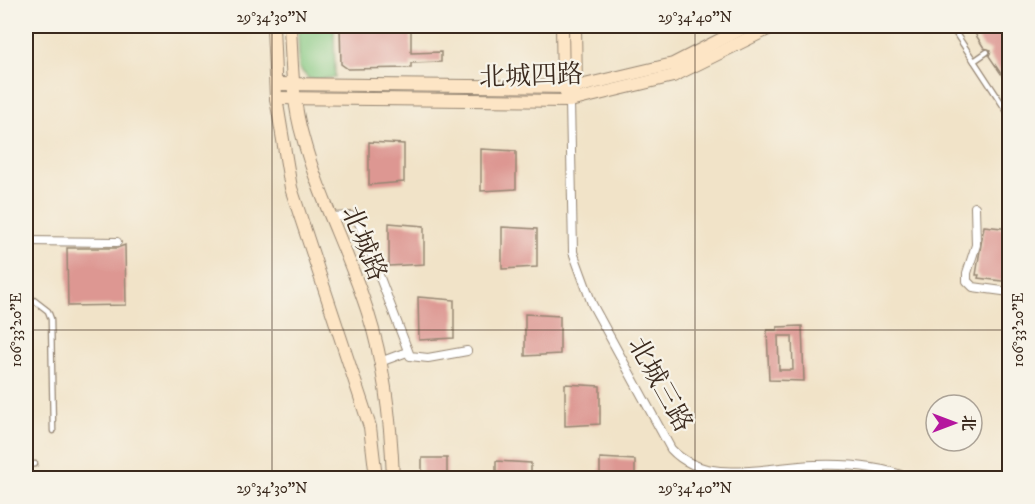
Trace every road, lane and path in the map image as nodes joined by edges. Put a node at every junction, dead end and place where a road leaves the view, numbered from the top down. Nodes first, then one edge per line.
1 (273, 26) edge
2 (290, 26) edge
3 (562, 26) edge
4 (575, 26) edge
5 (747, 26) edge
6 (774, 26) edge
7 (951, 26) edge
8 (987, 52) dead end
9 (974, 61) junction
10 (276, 84) junction
11 (292, 84) junction
12 (569, 86) junction
13 (276, 98) junction
14 (294, 98) junction
15 (570, 101) junction
16 (1010, 116) edge
17 (975, 207) dead end
18 (330, 217) junction
19 (26, 241) edge
20 (117, 242) dead end
21 (1010, 291) edge
22 (26, 294) edge
23 (467, 351) dead end
24 (407, 352) junction
25 (380, 362) junction
26 (53, 431) dead end
27 (34, 464) dead end
28 (26, 465) edge
29 (376, 478) edge
30 (393, 478) edge
31 (909, 478) edge

1 - 10 main road, 北城路
2 - 11 main road, 北城路
3 - 12 main road, 北城三路
4 - 12 main road, 北城三路
5 - 12 main road, 北城四路
6 - 15 main road, 北城四路
7 - 9 lane
8 - 9 lane
9 - 16 lane
10 - 11 main road, 北城四路
10 - 13 main road, 北城路
11 - 12 main road, 北城四路
11 - 14 main road, 北城路
12 - 15 main road, 北城三路
13 - 14 main road, 北城四路
13 - 29 main road, 北城路
14 - 15 main road, 北城四路
14 - 18 main road, 北城路
15 - 31 street, 北城三路
17 - 21 street
18 - 24 street
18 - 25 main road, 北城路
19 - 20 street
22 - 26 lane
23 - 24 street
24 - 25 street
25 - 30 main road, 北城路
27 - 28 lane

